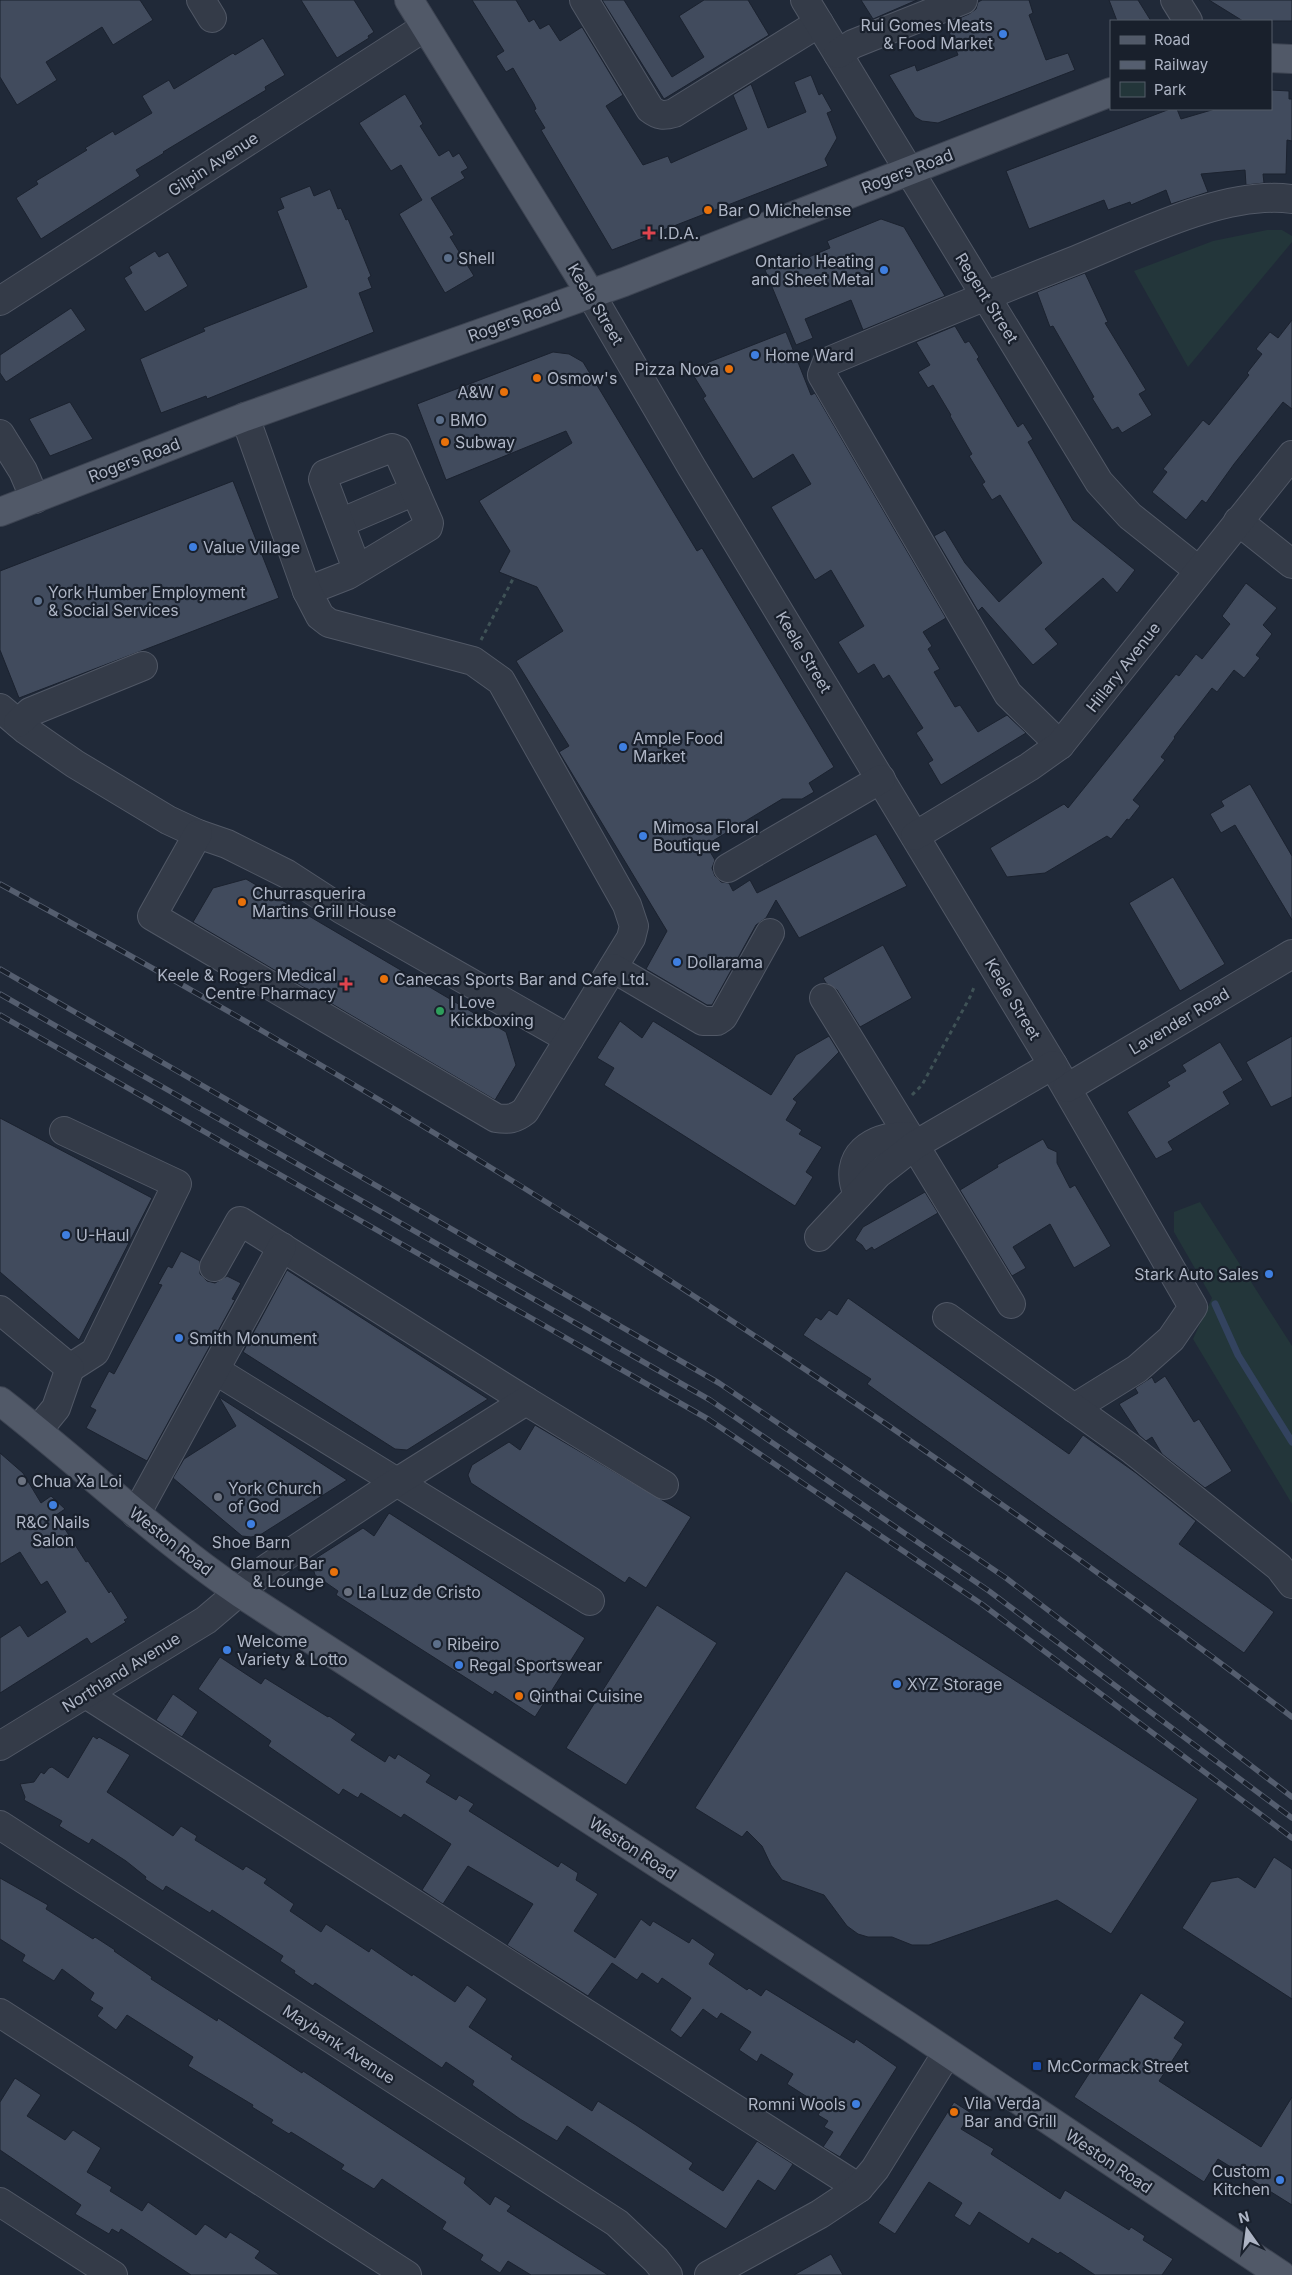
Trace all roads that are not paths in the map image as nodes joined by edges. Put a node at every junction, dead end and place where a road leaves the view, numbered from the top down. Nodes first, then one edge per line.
1 (409, 0) edge
2 (584, 0) edge
3 (805, 0) edge
4 (963, 0) edge
5 (1175, 0) edge
6 (1187, 20) edge
7 (819, 23) junction
8 (425, 26) junction
9 (838, 54) junction
10 (1272, 58) edge
11 (1292, 59) edge
12 (1110, 92) edge
13 (909, 170) junction
14 (1292, 199) edge
15 (590, 293) junction
16 (986, 296) junction
17 (0, 301) edge
18 (245, 417) junction
19 (0, 434) edge
20 (1292, 455) edge
21 (415, 491) junction
22 (34, 499) junction
23 (0, 512) edge
24 (1238, 521) junction
25 (340, 523) junction
26 (1292, 564) edge
27 (357, 569) junction
28 (1198, 570) junction
29 (308, 591) junction
30 (143, 666) dead end
31 (9, 715) edge
32 (1060, 745) junction
33 (880, 779) junction
34 (198, 834) junction
35 (915, 836) junction
36 (728, 868) dead end
37 (770, 933) dead end
38 (1292, 954) edge
39 (613, 968) junction
40 (824, 998) dead end
41 (568, 1039) junction
42 (1053, 1065) junction
43 (1067, 1088) junction
44 (64, 1131) dead end
45 (912, 1141) junction
46 (819, 1237) dead end
47 (282, 1247) junction
48 (214, 1267) dead end
49 (1011, 1304) dead end
50 (0, 1310) edge
51 (948, 1317) dead end
52 (70, 1368) junction
53 (215, 1370) junction
54 (0, 1401) edge
55 (526, 1401) junction
56 (1074, 1408) junction
57 (38, 1430) junction
58 (397, 1482) junction
59 (664, 1485) dead end
60 (136, 1514) junction
61 (1292, 1584) edge
62 (240, 1593) junction
63 (590, 1601) dead end
64 (86, 1694) junction
65 (0, 1746) edge
66 (0, 1825) edge
67 (0, 2013) edge
68 (947, 2053) junction
69 (859, 2188) junction
70 (0, 2202) edge
71 (113, 2275) edge
72 (407, 2275) edge
73 (668, 2275) edge
74 (709, 2275) edge
75 (1281, 2275) edge

1 - 8 main road, Keele Street
2 - 7 street
3 - 7 street, Regent Street
4 - 9 street
5 - 6 street
7 - 9 street, Regent Street
8 - 15 main road, Keele Street
8 - 17 street, Gilpin Avenue
9 - 13 street, Regent Street
10 - 11 main road
12 - 13 main road, Rogers Road
13 - 15 main road, Rogers Road
13 - 16 street, Regent Street
14 - 16 street
15 - 18 main road, Rogers Road
15 - 33 street, Keele Street
16 - 28 street, Regent Street
16 - 32 street
18 - 22 main road, Rogers Road
18 - 29 street
19 - 22 street
20 - 24 street, Hillary Avenue
21 - 25 street
21 - 25 street
21 - 27 street
22 - 23 main road, Rogers Road
24 - 26 street
24 - 28 street, Hillary Avenue
25 - 27 street
27 - 29 street
28 - 32 street, Hillary Avenue
29 - 39 street
30 - 31 street
31 - 34 street
32 - 35 street, Hillary Avenue
33 - 35 street, Keele Street
33 - 36 street
34 - 41 street
34 - 41 street
35 - 42 street, Keele Street
37 - 39 street
38 - 43 street, Lavender Road
39 - 41 street
40 - 45 street
42 - 43 street, Keele Street
42 - 45 street
43 - 56 street, Keele Street
44 - 52 street
45 - 46 street
45 - 49 street
47 - 48 street
47 - 53 street
47 - 55 street
50 - 52 street
51 - 56 street
52 - 57 street
53 - 58 street
53 - 60 street
54 - 57 main road, Weston Road
55 - 58 street, Northland Avenue
55 - 59 street
56 - 61 street
57 - 60 main road, Weston Road
58 - 62 street, Northland Avenue
58 - 63 street
60 - 62 main road, Weston Road
62 - 64 street, Northland Avenue
62 - 68 main road, Weston Road
64 - 65 street, Northland Avenue
64 - 69 street
66 - 73 street, Maybank Avenue
67 - 72 street
68 - 69 street
68 - 75 main road, Weston Road
69 - 74 street
70 - 71 street

